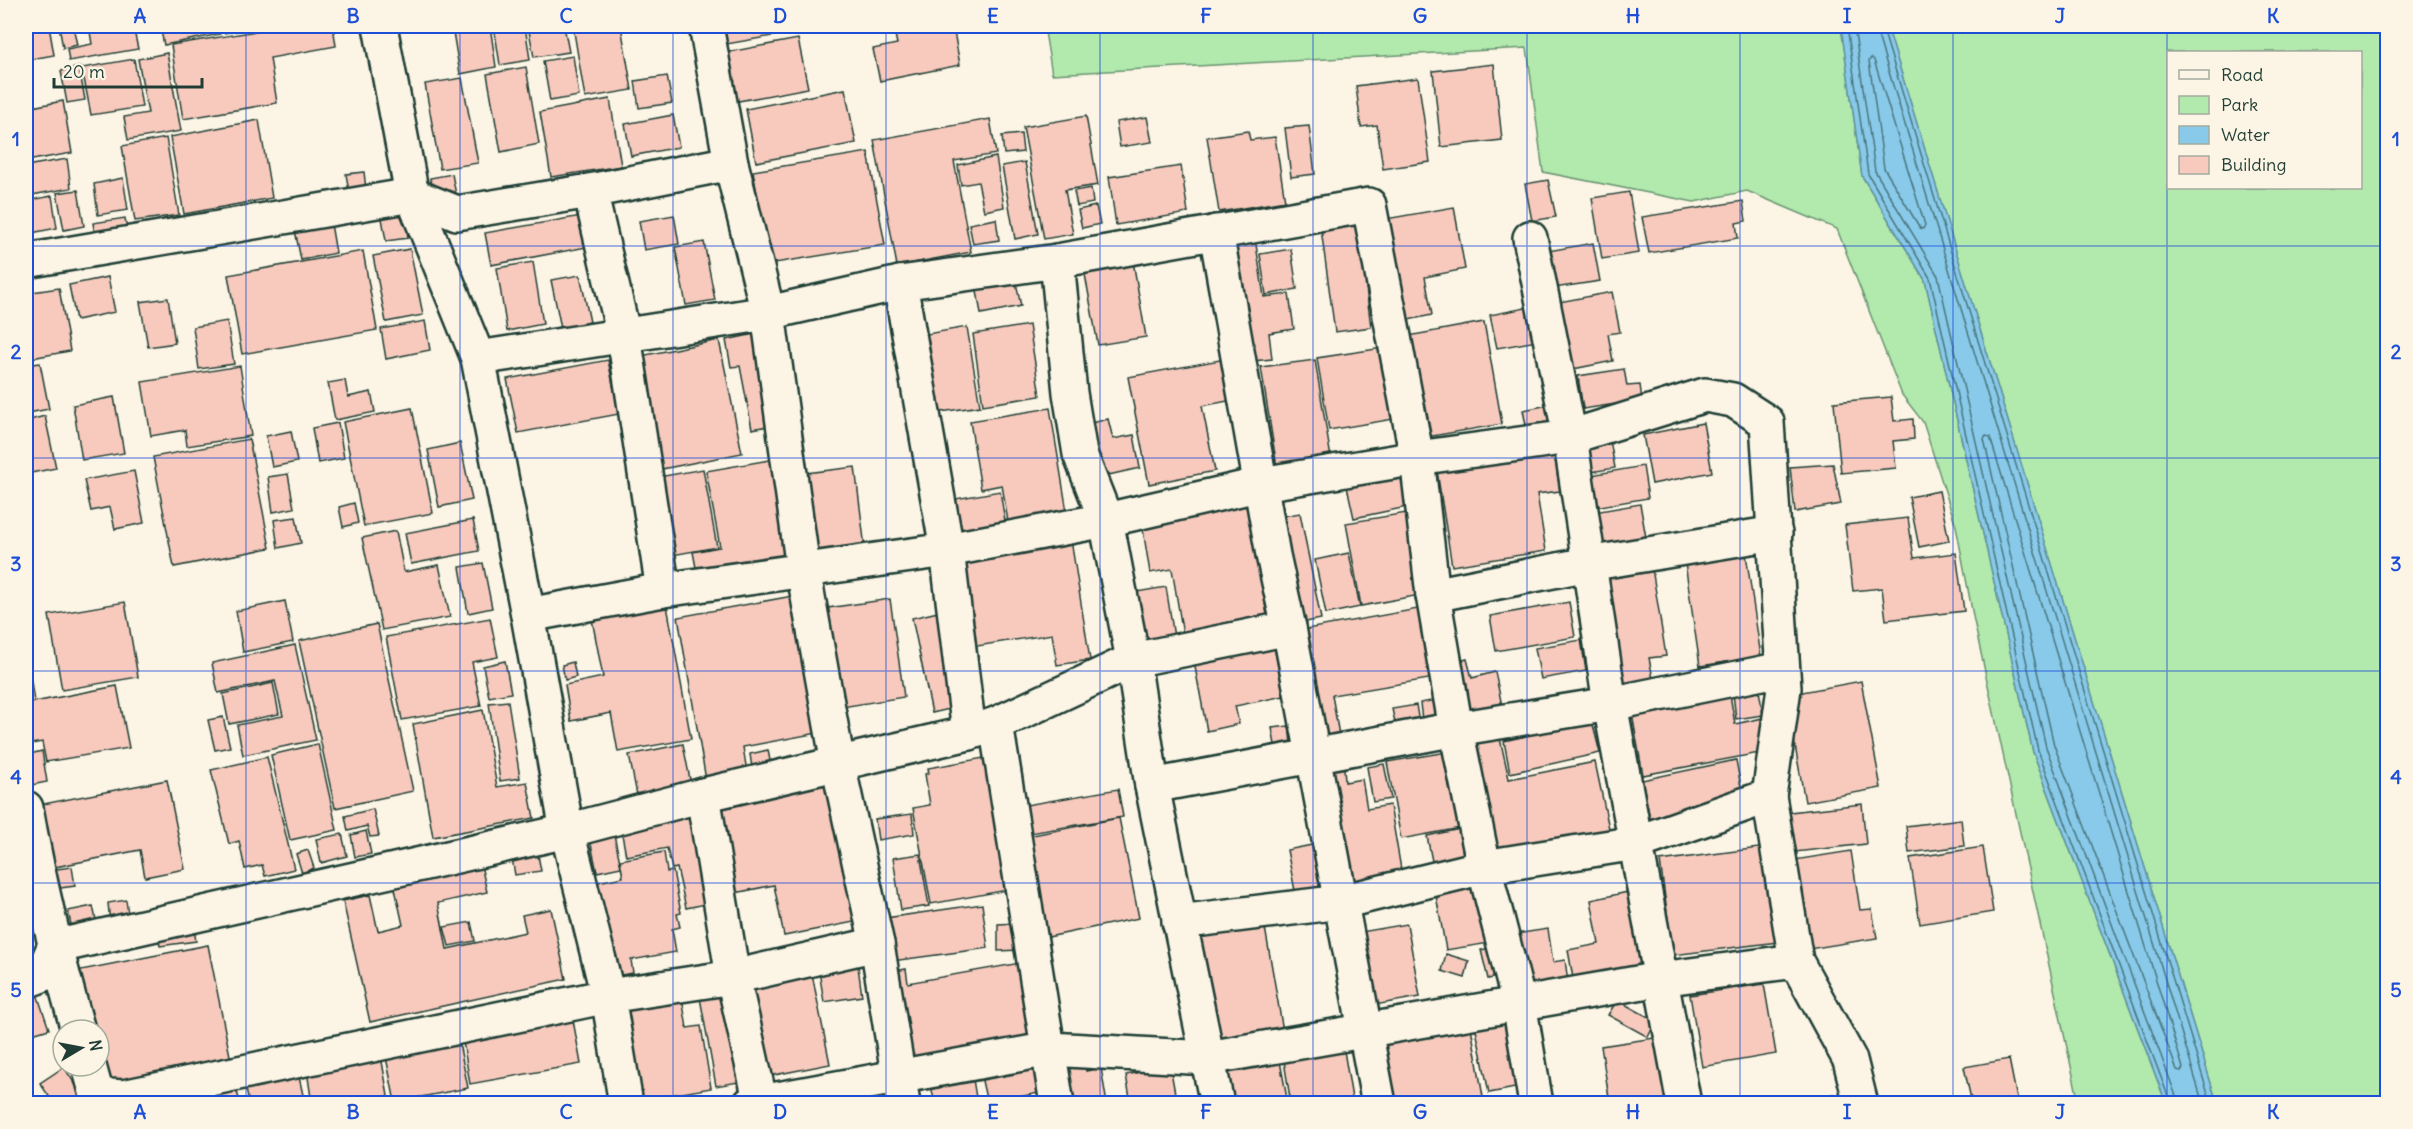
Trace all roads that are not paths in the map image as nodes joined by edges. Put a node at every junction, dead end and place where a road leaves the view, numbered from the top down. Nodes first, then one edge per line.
1 (380, 26) edge
2 (706, 26) edge
3 (731, 163) junction
4 (590, 191) junction
5 (412, 195) junction
6 (1216, 232) junction
7 (1530, 238) dead end
8 (26, 261) edge
9 (1057, 261) junction
10 (900, 283) junction
11 (768, 313) junction
12 (624, 336) junction
13 (478, 358) junction
14 (1570, 437) junction
15 (1417, 458) junction
16 (1262, 484) junction
17 (1106, 520) junction
18 (1775, 533) junction
19 (947, 550) junction
20 (1588, 564) junction
21 (803, 570) junction
22 (663, 590) junction
23 (1433, 595) junction
24 (528, 615) junction
25 (1289, 628) junction
26 (1133, 660) junction
27 (1782, 669) junction
28 (1610, 704) junction
29 (983, 728) junction
30 (1456, 729) junction
31 (1311, 755) junction
32 (838, 764) junction
33 (1152, 786) junction
34 (703, 795) junction
35 (1768, 796) junction
36 (26, 808) edge
37 (567, 831) junction
38 (1636, 843) junction
39 (1484, 867) junction
40 (1341, 902) junction
41 (1179, 922) junction
42 (877, 944) junction
43 (54, 946) junction
44 (1796, 961) junction
45 (734, 977) junction
46 (1660, 979) junction
47 (26, 981) edge
48 (608, 996) junction
49 (1519, 1003) junction
50 (75, 1018) edge
51 (1365, 1030) junction
52 (1050, 1049) junction
53 (1209, 1058) junction
54 (92, 1078) edge
55 (900, 1090) edge
56 (124, 1100) edge
57 (758, 1103) edge
58 (626, 1104) edge
59 (1057, 1104) edge
60 (1217, 1104) edge
61 (1379, 1104) edge
62 (1536, 1104) edge
63 (1684, 1104) edge
64 (1861, 1104) edge

1 - 5 street
2 - 3 street
3 - 4 street
3 - 11 street
4 - 5 street
4 - 12 street
5 - 8 street
5 - 13 street
6 - 9 street
6 - 15 street
6 - 16 street
7 - 14 street
9 - 10 street
9 - 17 street
10 - 11 street
10 - 19 street
11 - 12 street
11 - 21 street
12 - 13 street
12 - 22 street
13 - 24 street
14 - 15 street
14 - 18 street
14 - 20 street
15 - 16 street
15 - 23 street
16 - 17 street
16 - 25 street
17 - 19 street
17 - 26 street
18 - 20 street
18 - 27 street
19 - 21 street
19 - 29 street
20 - 23 street
20 - 28 street
21 - 22 street
21 - 32 street
22 - 24 street
23 - 30 street
24 - 37 street
25 - 26 street
25 - 31 street
26 - 29 street
26 - 33 street
27 - 28 street
27 - 35 street
28 - 30 street
28 - 38 street
29 - 32 street
29 - 52 street
30 - 31 street
30 - 39 street
31 - 33 street
31 - 40 street
32 - 34 street
32 - 42 street
33 - 41 street
34 - 37 street
34 - 45 street
35 - 38 street
35 - 44 street
36 - 43 street
37 - 43 street
37 - 48 street
38 - 39 street
38 - 46 street
39 - 40 street
39 - 49 street
40 - 41 street
40 - 51 street
41 - 53 street
42 - 45 street
42 - 55 street
43 - 47 street
43 - 50 street
44 - 46 street
44 - 64 street
45 - 48 street
45 - 57 street
46 - 49 street
46 - 63 street
48 - 56 street
48 - 58 street
49 - 51 street
49 - 62 street
51 - 53 street
51 - 61 street
52 - 53 street
52 - 55 street
52 - 59 street
53 - 60 street
54 - 56 street
55 - 57 street

